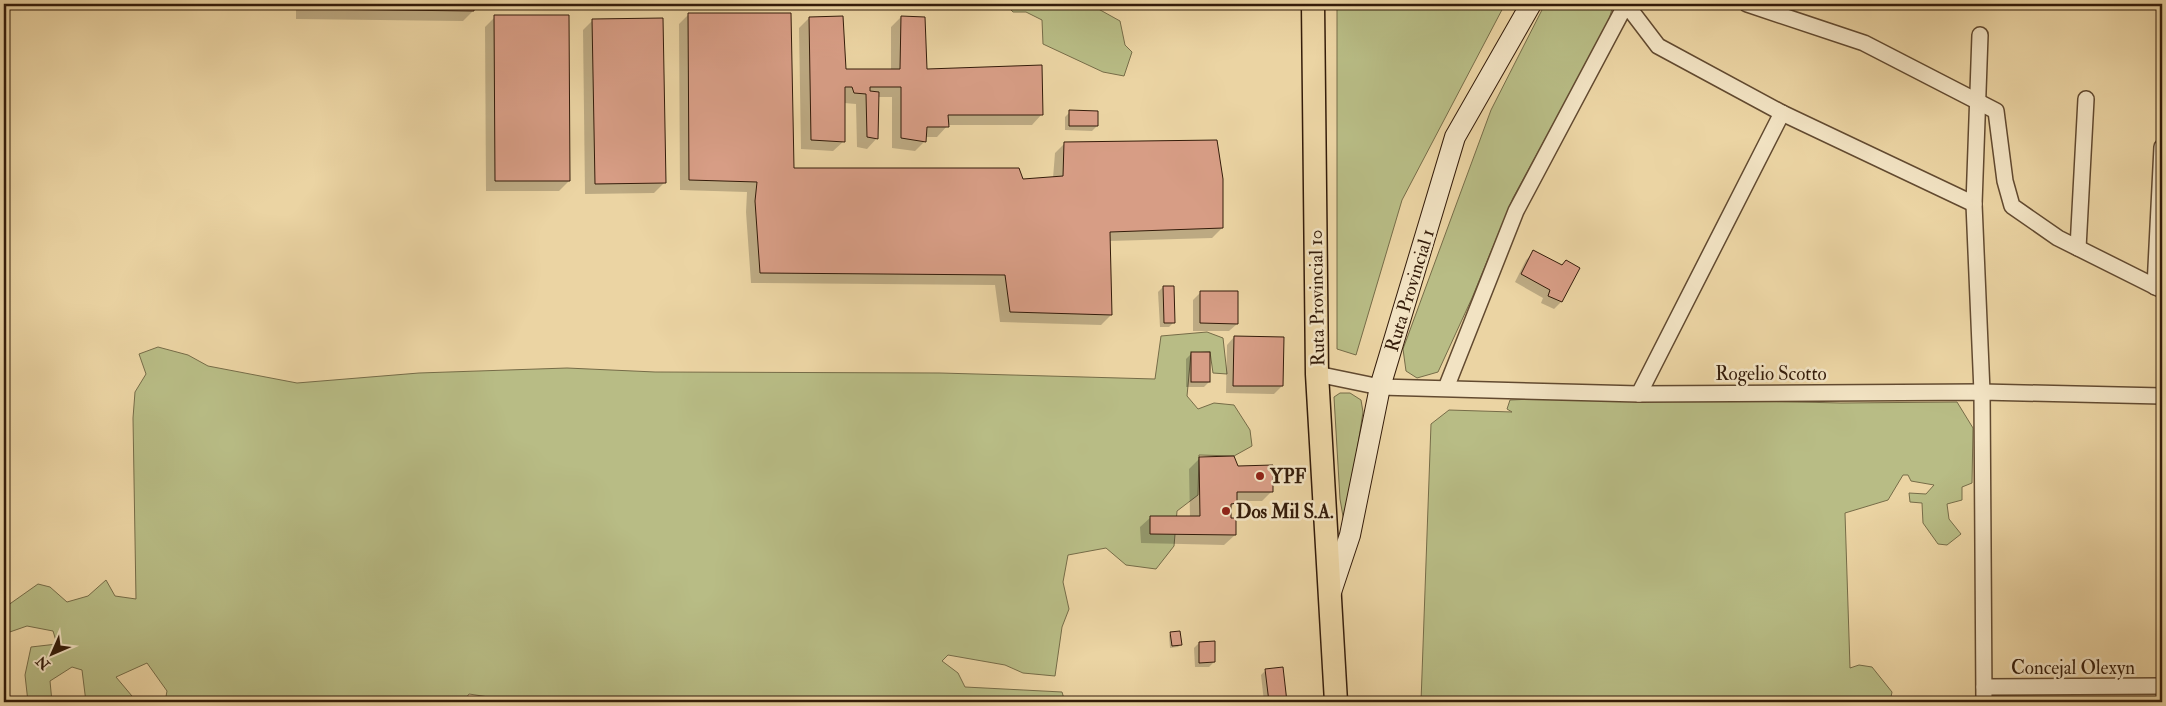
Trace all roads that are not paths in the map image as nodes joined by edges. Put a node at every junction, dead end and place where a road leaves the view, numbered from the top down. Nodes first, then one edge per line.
1 (1313, 4) edge
2 (1531, 4) edge
3 (1747, 4) edge
4 (1980, 35) dead end
5 (2086, 99) dead end
6 (1978, 101) junction
7 (1782, 113) junction
8 (2162, 147) edge
9 (1974, 204) junction
10 (2078, 248) junction
11 (2159, 289) edge
12 (1317, 374) junction
13 (1380, 387) junction
14 (1446, 388) junction
15 (1982, 392) junction
16 (1639, 394) junction
17 (2162, 396) edge
18 (1331, 592) junction
19 (2162, 686) edge
20 (1984, 687) junction
21 (1336, 702) edge
22 (1984, 702) edge

1 - 12 main road, Ruta Provincial 10
2 - 13 main road, Ruta Provincial 1
3 - 6 street
4 - 6 street
5 - 10 street
6 - 9 street
6 - 10 street
7 - 9 street
7 - 14 street
7 - 16 street
8 - 11 street
9 - 15 street
10 - 11 street
12 - 13 street, Rogelio Scotto
12 - 18 main road, Ruta Provincial 10
13 - 14 street, Rogelio Scotto
13 - 18 main road, Ruta Provincial 1
14 - 16 street, Rogelio Scotto
15 - 16 street, Rogelio Scotto
15 - 17 street, Rogelio Scotto
15 - 20 street
18 - 21 main road, Ruta Provincial 10
19 - 20 street, Concejal Olexyn
20 - 22 street

